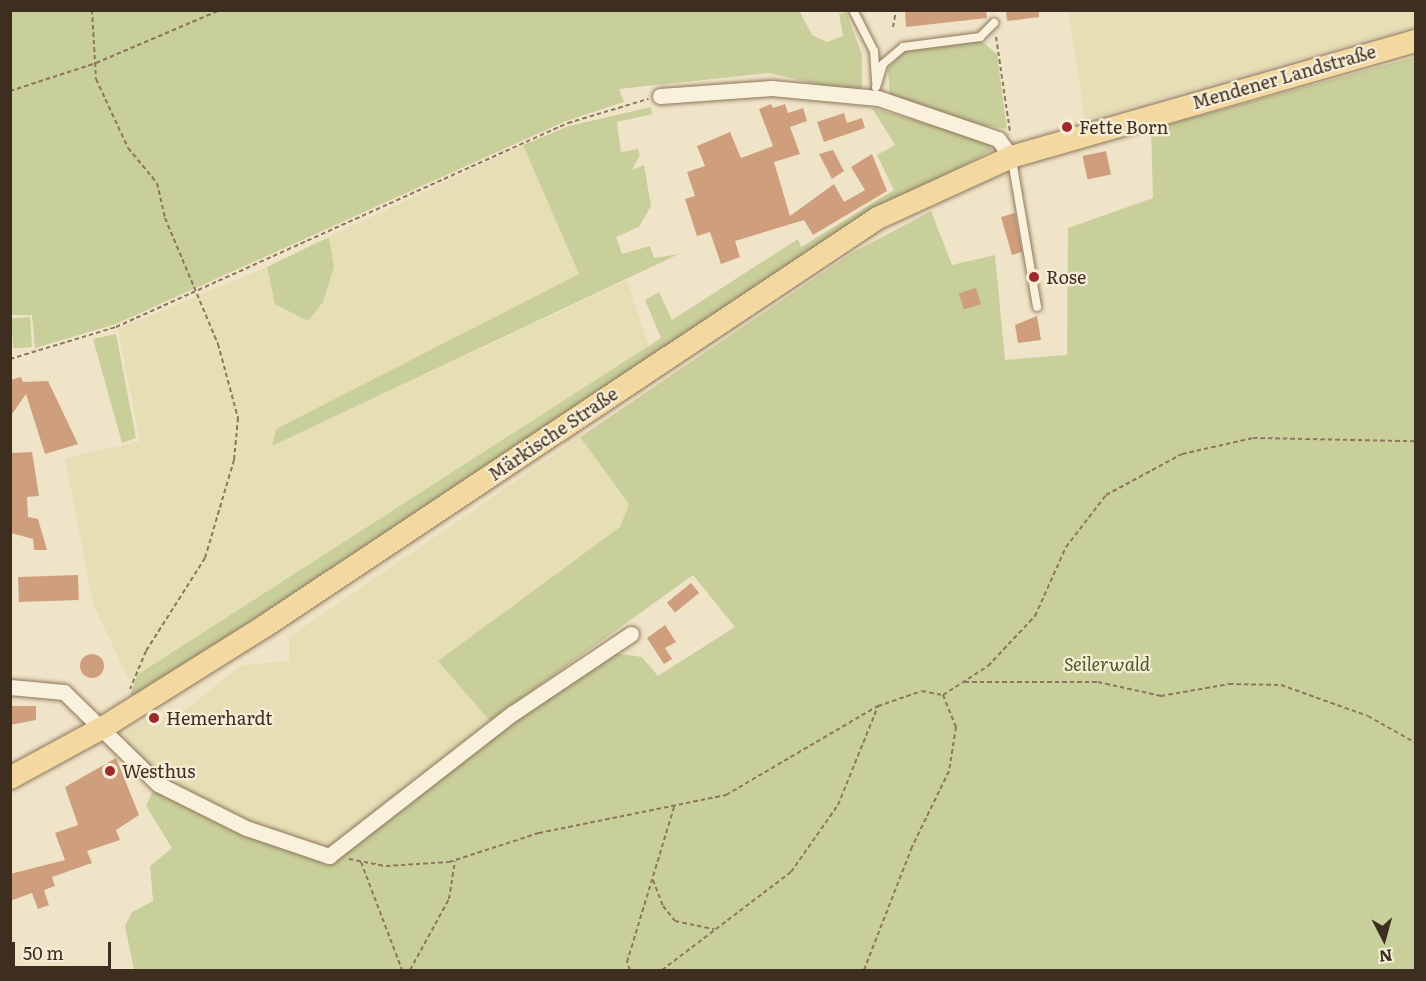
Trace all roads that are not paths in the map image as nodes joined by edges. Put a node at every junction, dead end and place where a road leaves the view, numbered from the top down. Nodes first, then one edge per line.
1 (853, 10) edge
2 (994, 23) road end
3 (1416, 41) edge
4 (877, 93) junction
5 (660, 96) road end
6 (1084, 135) joint
7 (1017, 155) junction
8 (1037, 307) dead end
9 (631, 634) dead end
10 (10, 687) edge
11 (104, 727) junction
12 (10, 778) edge

1 - 4 lane
2 - 4 lane
3 - 6 main road, Mendener Landstraße
4 - 5 street
4 - 7 street
6 - 7 main road, Märkische Straße
7 - 8 lane
7 - 11 main road, Märkische Straße
9 - 11 street
10 - 11 street
11 - 12 main road, Märkische Straße

